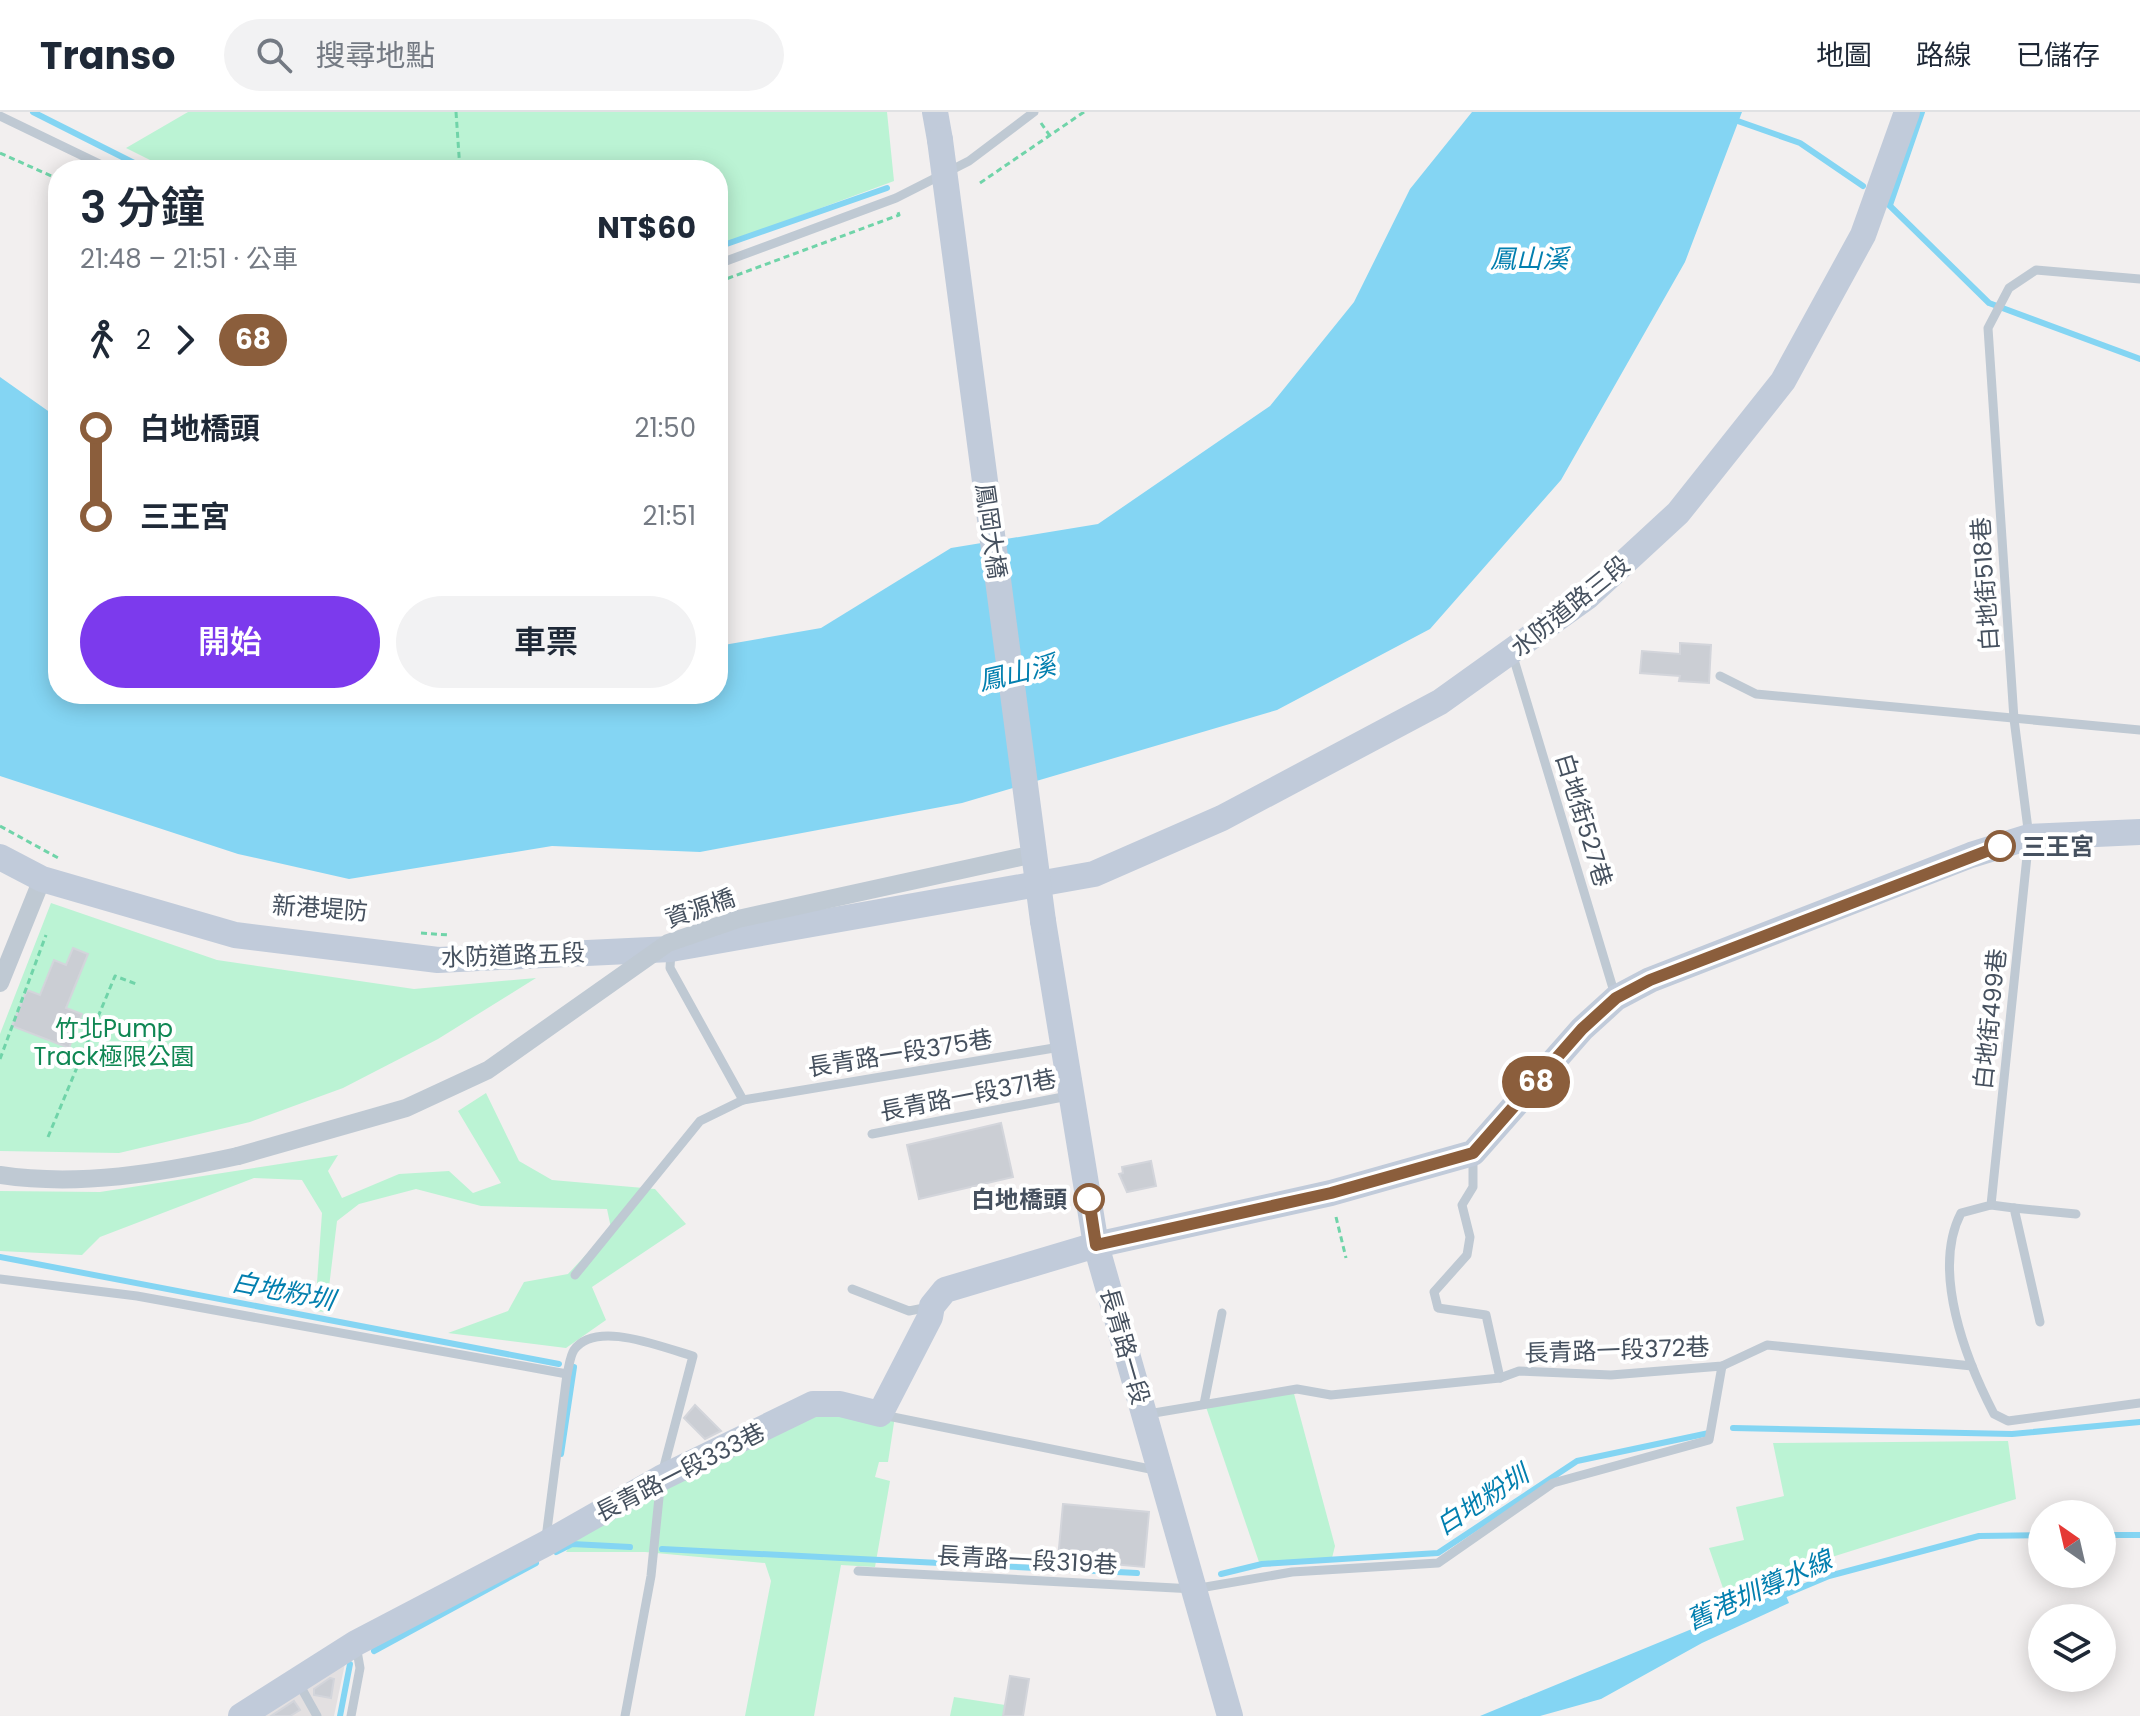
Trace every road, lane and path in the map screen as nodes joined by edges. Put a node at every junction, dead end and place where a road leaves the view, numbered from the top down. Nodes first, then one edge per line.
1 (456, 112) edge
2 (935, 112) edge
3 (1034, 112) edge
4 (1084, 112) edge
5 (1907, 112) edge
6 (0, 116) edge
7 (0, 153) edge
8 (91, 160) edge
9 (459, 160) edge
10 (48, 175) edge
11 (980, 183) dead end
12 (899, 215) dead end
13 (728, 260) edge
14 (728, 278) edge
15 (2140, 279) edge
16 (1512, 653) junction
17 (1720, 676) dead end
18 (2014, 719) junction
19 (2140, 730) edge
20 (0, 826) edge
21 (2140, 832) edge
22 (2029, 837) junction
23 (1034, 854) junction
24 (0, 857) edge
25 (62, 860) dead end
26 (42, 879) junction
27 (1034, 885) joint
28 (1043, 921) joint
29 (415, 933) dead end
30 (46, 935) dead end
31 (460, 936) dead end
32 (671, 949) junction
33 (0, 983) edge
34 (139, 985) dead end
35 (1616, 998) junction
36 (1063, 1046) junction
37 (0, 1059) edge
38 (1072, 1095) junction
39 (743, 1100) junction
40 (872, 1134) dead end
41 (48, 1137) dead end
42 (1473, 1153) junction
43 (0, 1175) edge
44 (1331, 1193) junction
45 (1991, 1205) junction
46 (2014, 1208) junction
47 (2076, 1214) dead end
48 (1096, 1245) junction
49 (1346, 1258) dead end
50 (575, 1275) dead end
51 (0, 1279) edge
52 (852, 1289) dead end
53 (932, 1306) junction
54 (1222, 1313) dead end
55 (2040, 1322) dead end
56 (1722, 1366) junction
57 (1972, 1366) junction
58 (567, 1374) junction
59 (1500, 1378) junction
60 (2140, 1403) edge
61 (1204, 1404) junction
62 (880, 1414) junction
63 (1144, 1415) junction
64 (1160, 1471) junction
65 (661, 1478) junction
66 (545, 1544) junction
67 (858, 1571) dead end
68 (1194, 1589) junction
69 (356, 1643) junction
70 (297, 1679) junction
71 (241, 1716) edge
72 (317, 1716) edge
73 (351, 1716) edge
74 (625, 1716) edge
75 (1230, 1716) edge

1 - 9 path
2 - 23 street, 鳳岡大橋, bridge
3 - 13 lane
4 - 11 path
5 - 16 street, 水防道路三段
6 - 8 lane
7 - 10 path
12 - 14 path
15 - 18 lane, 白地街518巷
16 - 27 street, 水防道路三段
16 - 35 lane, 白地街527巷
17 - 18 lane
18 - 19 lane
18 - 22 lane, 白地街518巷
20 - 25 path
21 - 22 street
22 - 35 street
22 - 45 lane, 白地街499巷
23 - 28 street, 鳳岡大橋, bridge
23 - 43 street, 資源橋, bridge
24 - 26 street, 水防道路五段
26 - 32 street, 水防道路五段
26 - 33 street
27 - 32 street, 水防道路五段
28 - 36 street, 長青路一段
29 - 31 path
30 - 37 path
32 - 39 lane
34 - 41 path
35 - 42 street
36 - 38 street, 長青路一段
36 - 39 lane, 長青路一段375巷
38 - 40 lane, 長青路一段371巷
38 - 48 street, 長青路一段
39 - 50 lane, 長青路一段375巷
42 - 44 street
42 - 59 lane
44 - 48 street
44 - 49 path
45 - 46 lane
45 - 57 lane
46 - 47 lane
46 - 55 lane
48 - 53 street
48 - 63 street, 長青路一段
51 - 58 lane
52 - 53 lane
53 - 62 street
54 - 61 lane
56 - 57 lane, 長青路一段372巷
56 - 59 lane, 長青路一段372巷
56 - 68 lane, 長青路一段319巷
57 - 60 lane
58 - 65 lane
58 - 66 lane
59 - 61 lane, 長青路一段372巷
61 - 63 lane, 長青路一段372巷
62 - 64 lane, 長青路一段333巷
62 - 65 street, 長青路一段333巷
63 - 64 street, 長青路一段
64 - 68 street, 長青路一段
65 - 66 street, 長青路一段333巷
65 - 74 lane
66 - 69 street, 長青路一段333巷
67 - 68 lane, 長青路一段319巷
68 - 75 street, 長青路一段
69 - 70 street, 長青路一段333巷
69 - 73 lane
70 - 71 street, 長青路一段333巷
70 - 72 lane

